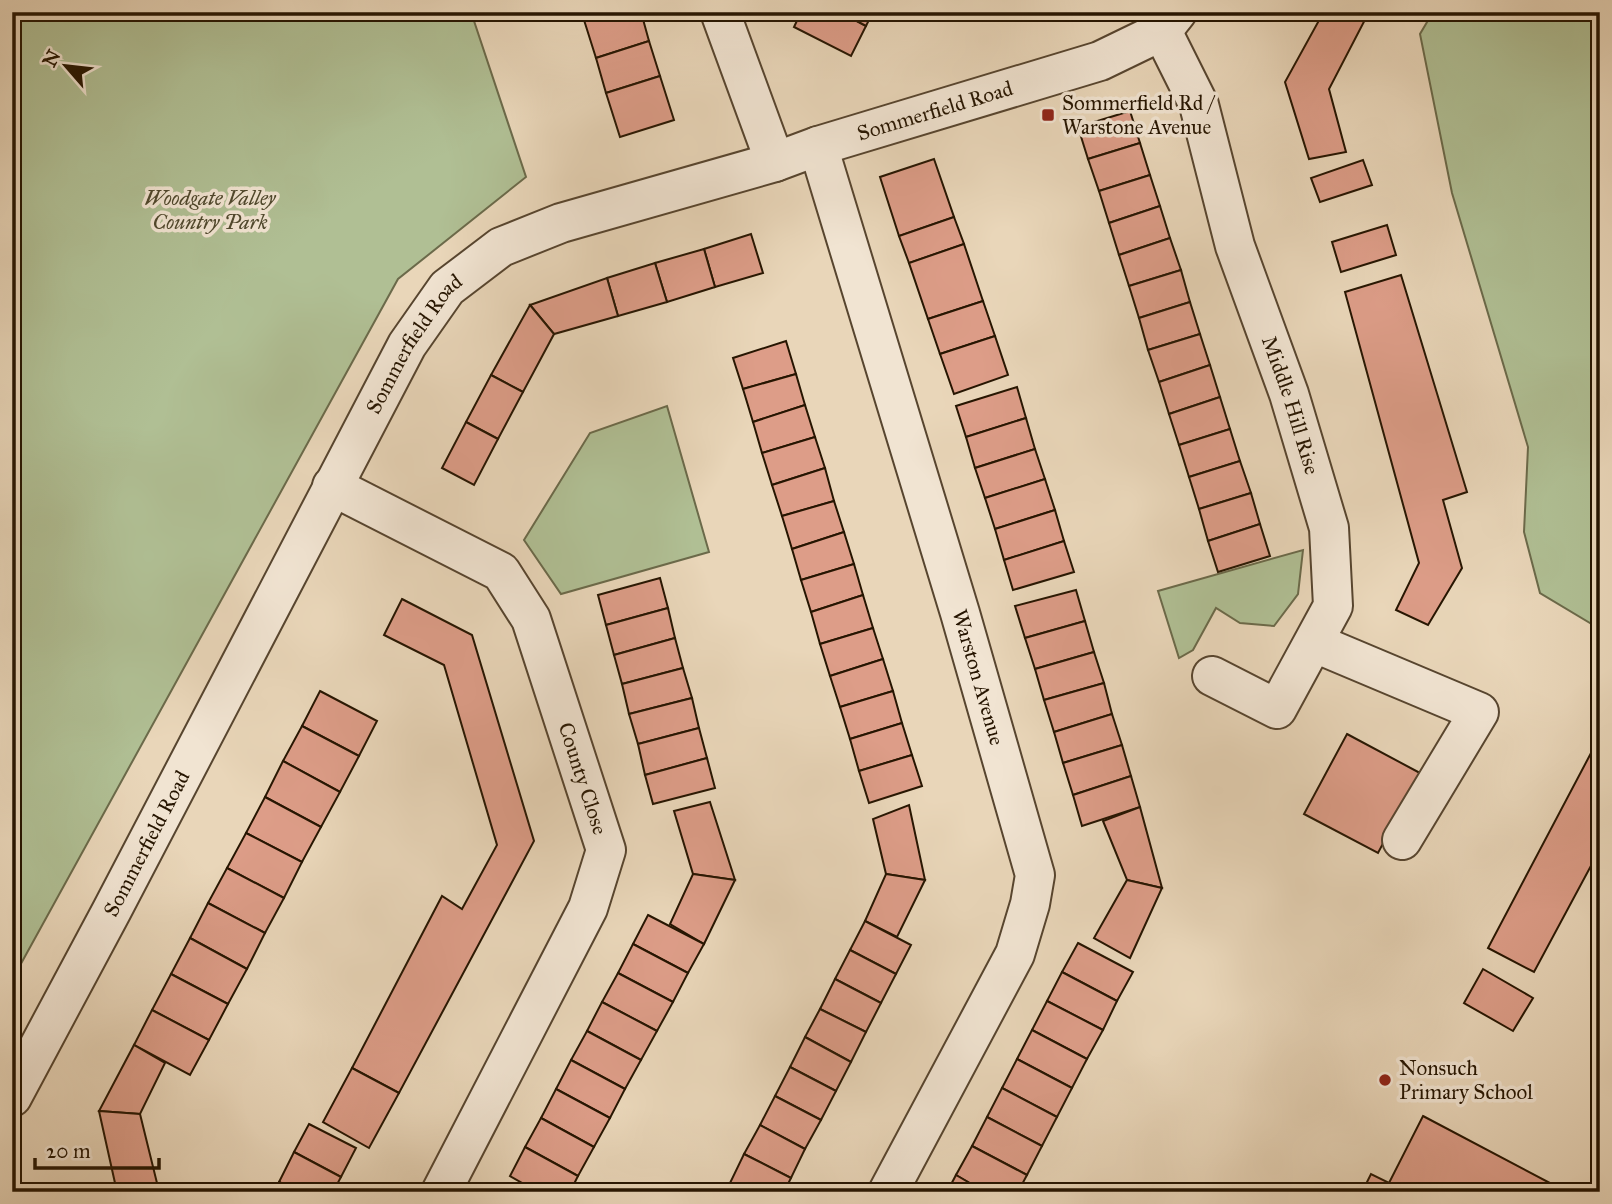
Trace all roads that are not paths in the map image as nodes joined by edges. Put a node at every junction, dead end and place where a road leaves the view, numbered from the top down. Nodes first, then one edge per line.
1 (721, 14) edge
2 (1170, 22) edge
3 (818, 146) junction
4 (775, 162) junction
5 (332, 486) junction
6 (1315, 643) junction
7 (1212, 676) dead end
8 (1402, 840) dead end
9 (12, 1097) edge
10 (441, 1192) edge
11 (888, 1192) edge

1 - 4 street
2 - 3 street, Sommerfield Road
2 - 6 street, Middle Hill Rise
3 - 4 street, Sommerfield Road
3 - 11 street, Warston Avenue
4 - 5 street, Sommerfield Road
5 - 9 street, Sommerfield Road
5 - 10 street, County Close
6 - 7 street, Middle Hill Rise
6 - 8 street

